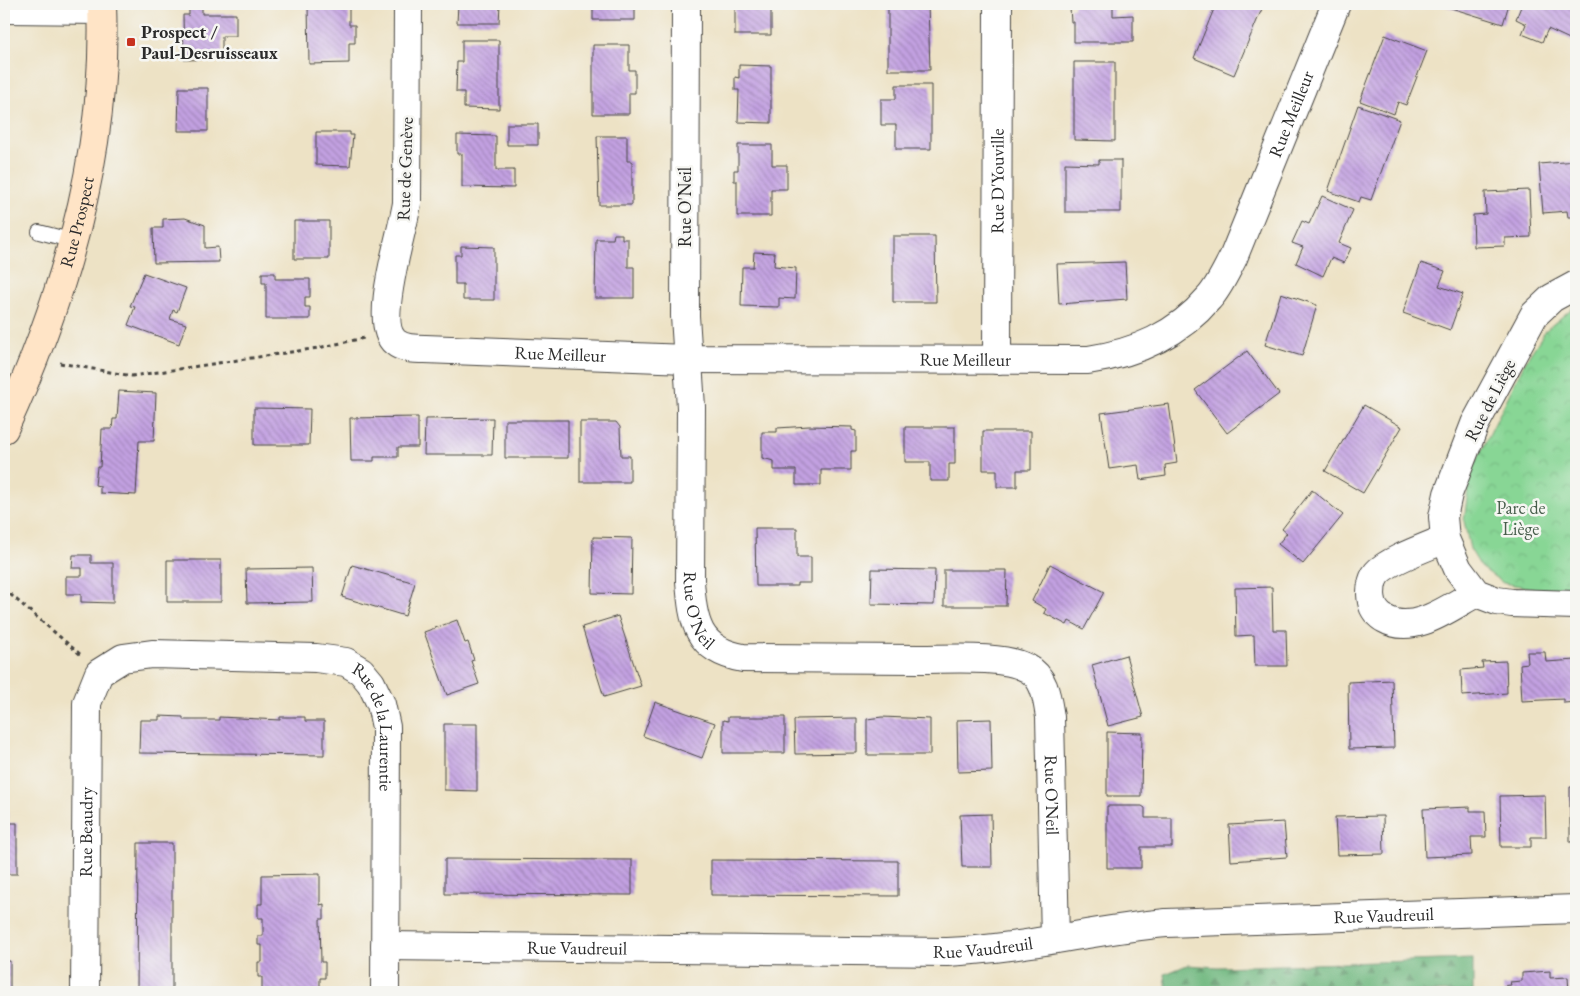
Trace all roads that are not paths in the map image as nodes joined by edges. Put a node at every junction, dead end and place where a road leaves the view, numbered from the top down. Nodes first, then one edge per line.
1 (408, 4) edge
2 (686, 4) edge
3 (998, 4) edge
4 (1336, 4) edge
5 (102, 7) edge
6 (4, 9) edge
7 (39, 232) dead end
8 (74, 241) junction
9 (1576, 285) edge
10 (388, 332) joint
11 (687, 359) junction
12 (997, 360) junction
13 (4, 429) edge
14 (1445, 539) junction
15 (1476, 593) junction
16 (1576, 605) edge
17 (99, 673) joint
18 (1576, 909) edge
19 (1055, 939) junction
20 (385, 946) junction
21 (85, 992) edge
22 (385, 992) edge

1 - 10 street, Rue de Genève
2 - 11 street, Rue O'Neil
3 - 12 street, Rue D'Youville
4 - 12 street, Rue Meilleur
5 - 6 street
5 - 8 street, Rue Prospect
7 - 8 lane
8 - 13 street, Rue Prospect
9 - 14 street, Rue de Liège
10 - 11 street, Rue Meilleur
11 - 12 street, Rue Meilleur
11 - 19 street, Rue O'Neil
14 - 15 street, Rue de Liège
14 - 15 street
15 - 16 street
17 - 20 street, Rue de la Laurentie
17 - 21 street, Rue Beaudry
18 - 19 street, Rue Vaudreuil
19 - 20 street, Rue Vaudreuil
20 - 22 street, Rue de la Laurentie

